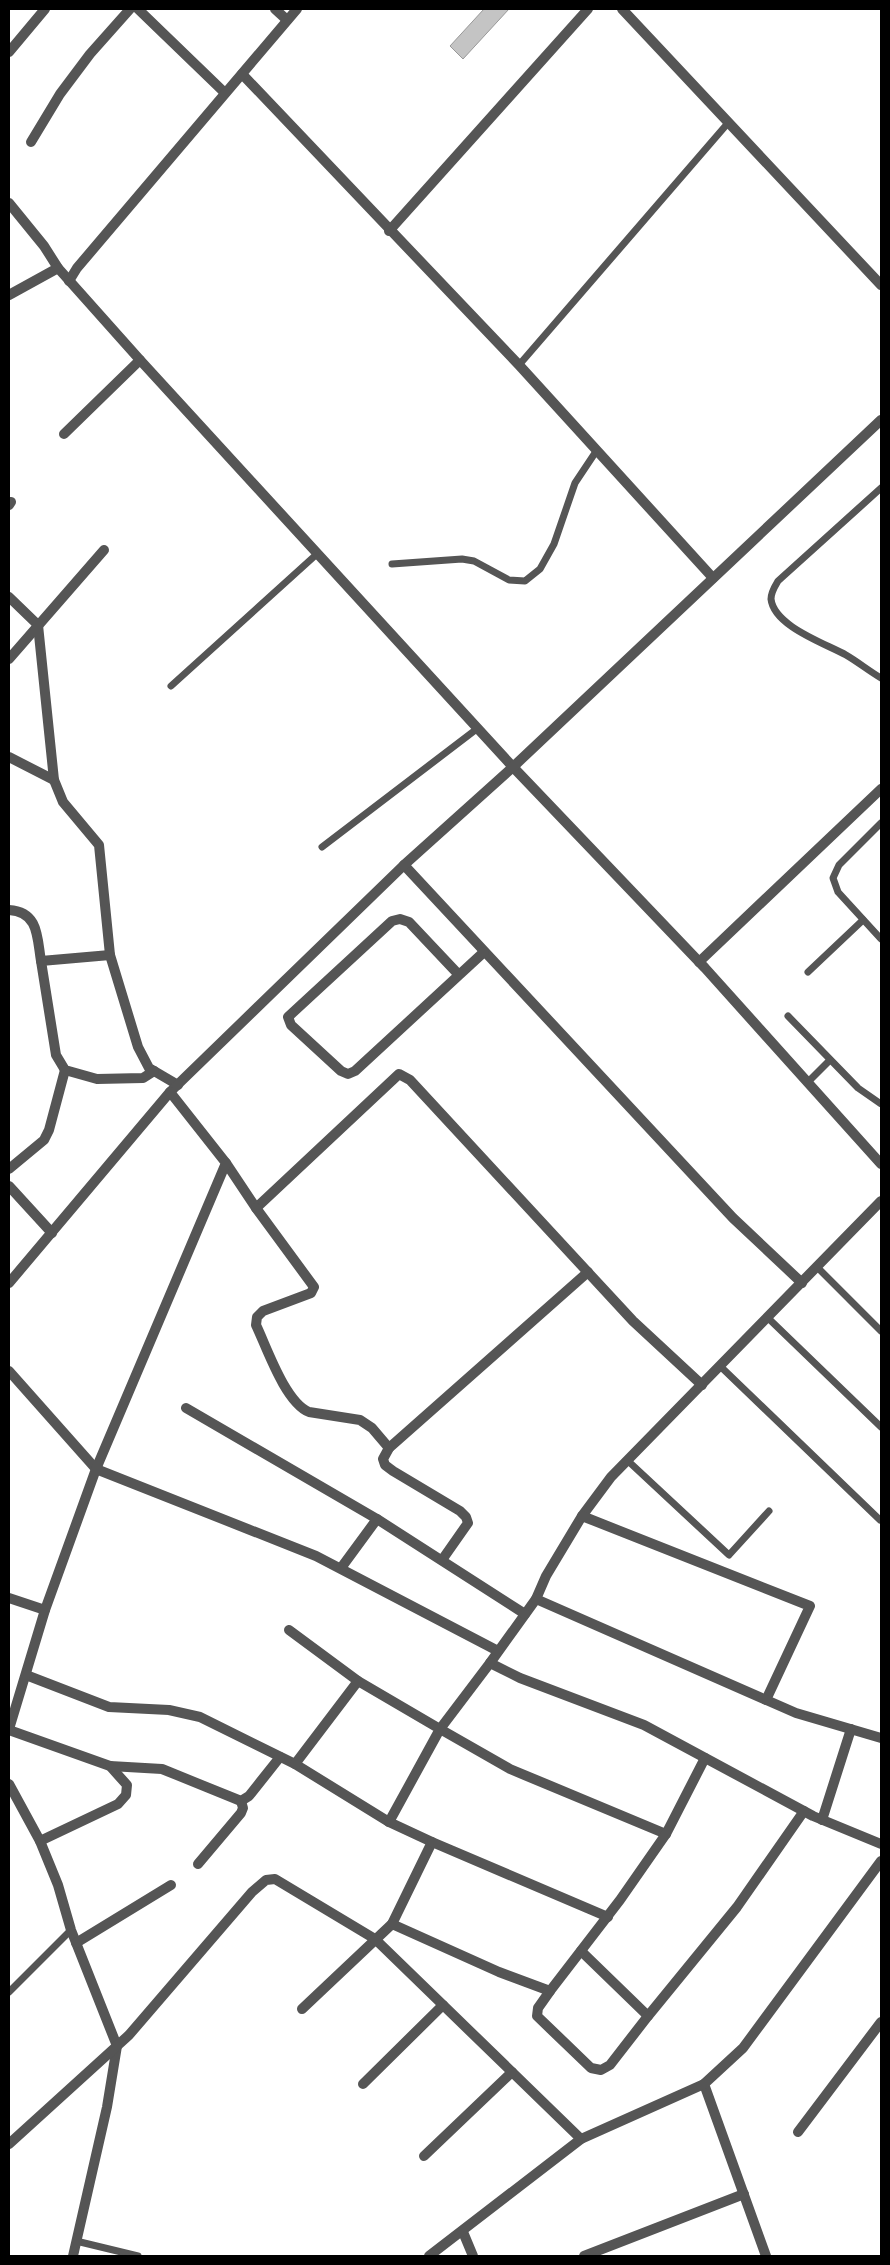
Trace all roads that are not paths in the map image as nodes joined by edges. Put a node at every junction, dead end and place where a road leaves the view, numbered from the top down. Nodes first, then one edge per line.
1 (45, 9) edge
2 (130, 9) edge
3 (138, 9) edge
4 (275, 9) edge
5 (297, 9) edge
6 (588, 9) edge
7 (622, 9) edge
8 (287, 20) junction
9 (9, 52) edge
10 (242, 74) junction
11 (225, 93) junction
12 (728, 123) junction
13 (30, 142) dead end
14 (9, 203) edge
15 (389, 231) junction
16 (58, 268) junction
17 (69, 281) junction
18 (881, 285) edge
19 (9, 295) edge
20 (140, 360) junction
21 (519, 365) junction
22 (881, 420) edge
23 (64, 434) dead end
24 (597, 450) junction
25 (881, 488) edge
26 (104, 550) dead end
27 (318, 553) junction
28 (392, 564) dead end
29 (713, 578) junction
30 (9, 597) edge
31 (38, 625) junction
32 (9, 659) edge
33 (881, 678) edge
34 (171, 686) dead end
35 (478, 728) junction
36 (9, 758) edge
37 (514, 767) junction
38 (54, 780) junction
39 (881, 789) edge
40 (881, 823) edge
41 (322, 847) dead end
42 (404, 865) junction
43 (9, 910) edge
44 (863, 920) junction
45 (881, 939) edge
46 (484, 952) junction
47 (110, 955) junction
48 (41, 961) junction
49 (698, 962) junction
50 (808, 972) dead end
51 (459, 975) junction
52 (788, 1016) dead end
53 (830, 1060) junction
54 (65, 1070) junction
55 (154, 1071) junction
56 (808, 1082) junction
57 (178, 1084) junction
58 (170, 1092) junction
59 (881, 1104) edge
60 (226, 1163) junction
61 (881, 1164) edge
62 (9, 1169) edge
63 (9, 1186) edge
64 (881, 1201) edge
65 (256, 1208) junction
66 (52, 1233) junction
67 (817, 1267) junction
68 (588, 1272) junction
69 (9, 1283) edge
70 (802, 1283) junction
71 (768, 1318) junction
72 (881, 1331) edge
73 (720, 1366) junction
74 (9, 1371) edge
75 (702, 1385) junction
76 (186, 1408) dead end
77 (881, 1427) edge
78 (389, 1448) junction
79 (627, 1460) junction
80 (96, 1469) junction
81 (769, 1511) dead end
82 (582, 1516) junction
83 (377, 1518) junction
84 (880, 1520) dead end
85 (442, 1560) junction
86 (341, 1568) junction
87 (9, 1598) edge
88 (536, 1599) junction
89 (45, 1610) junction
90 (525, 1614) junction
91 (289, 1630) dead end
92 (498, 1651) junction
93 (490, 1663) junction
94 (26, 1675) junction
95 (358, 1681) junction
96 (766, 1700) junction
97 (440, 1729) junction
98 (851, 1729) junction
99 (9, 1730) edge
100 (881, 1738) edge
101 (280, 1757) junction
102 (705, 1758) junction
103 (295, 1764) junction
104 (110, 1766) junction
105 (9, 1784) edge
106 (241, 1801) junction
107 (804, 1811) junction
108 (822, 1820) junction
109 (389, 1822) junction
110 (666, 1834) junction
111 (40, 1841) junction
112 (432, 1842) junction
113 (881, 1844) edge
114 (881, 1861) edge
115 (198, 1864) dead end
116 (171, 1885) dead end
117 (608, 1917) junction
118 (392, 1924) junction
119 (71, 1930) junction
120 (375, 1939) junction
121 (76, 1943) junction
122 (581, 1951) junction
123 (550, 1991) junction
124 (9, 1992) edge
125 (443, 2005) junction
126 (302, 2009) dead end
127 (648, 2016) junction
128 (881, 2022) edge
129 (118, 2046) junction
130 (512, 2072) junction
131 (363, 2084) dead end
132 (704, 2084) junction
133 (798, 2132) dead end
134 (581, 2139) junction
135 (9, 2144) edge
136 (424, 2156) dead end
137 (744, 2194) junction
138 (463, 2232) junction
139 (76, 2241) junction
140 (73, 2256) edge
141 (138, 2256) edge
142 (429, 2256) edge
143 (473, 2256) edge
144 (584, 2256) edge
145 (766, 2256) edge

1 - 9 street
2 - 13 street
3 - 11 street
4 - 8 street
5 - 8 street
6 - 15 street
7 - 12 street
8 - 10 street
10 - 11 street
10 - 15 street
11 - 17 street
12 - 18 street
12 - 21 lane
14 - 16 street
15 - 21 street
16 - 17 street
16 - 19 street
17 - 20 street
20 - 23 street
20 - 27 street
21 - 24 street
22 - 29 street
24 - 28 lane
24 - 29 street
25 - 33 lane
26 - 31 street
27 - 34 lane
27 - 35 street
29 - 37 street
30 - 31 street
31 - 32 street
31 - 38 street
35 - 37 street
35 - 41 lane
36 - 38 street
37 - 42 street
37 - 49 street
38 - 47 street
39 - 49 street
40 - 44 lane
42 - 46 street
42 - 57 street
43 - 48 street
44 - 45 lane
44 - 50 lane
46 - 51 street
46 - 70 street
47 - 48 street
47 - 55 street
48 - 54 street
49 - 56 street
51 - 51 street
52 - 53 lane
53 - 56 lane
53 - 59 lane
54 - 55 street
54 - 62 street
55 - 57 street
56 - 61 street
57 - 58 street
58 - 60 street
58 - 66 street
60 - 65 street
60 - 80 street
63 - 66 street
64 - 67 street
65 - 68 street
65 - 78 street
66 - 69 street
67 - 70 street
67 - 72 lane
68 - 75 street
68 - 78 street
70 - 71 street
71 - 73 street
71 - 77 lane
73 - 75 street
73 - 84 lane
74 - 80 street
75 - 79 street
76 - 83 street
78 - 85 street
79 - 81 lane
79 - 82 street
80 - 86 street
80 - 89 street
82 - 88 street
82 - 96 street
83 - 85 street
83 - 86 street
85 - 90 street
86 - 92 street
87 - 89 street
88 - 90 street
88 - 96 street
89 - 94 street
90 - 92 street
91 - 95 street
92 - 93 street
93 - 97 street
93 - 102 street
94 - 99 street
94 - 101 street
95 - 97 street
95 - 103 street
96 - 98 street
97 - 109 street
97 - 110 street
98 - 100 street
98 - 108 street
99 - 104 street
101 - 103 street
101 - 106 street
102 - 107 street
102 - 110 street
103 - 109 street
104 - 106 street
104 - 111 street
105 - 111 street
106 - 115 street
107 - 108 street
107 - 127 street
108 - 113 street
109 - 112 street
110 - 117 street
111 - 119 street
112 - 117 street
112 - 118 street
114 - 132 street
116 - 121 street
117 - 122 street
118 - 120 street
118 - 123 street
119 - 121 street
119 - 124 lane
120 - 125 street
120 - 126 street
120 - 129 street
121 - 129 street
122 - 123 street
122 - 127 street
123 - 127 street
125 - 130 street
125 - 131 street
128 - 133 street
129 - 135 street
129 - 139 street
130 - 134 street
130 - 136 street
132 - 134 street
132 - 137 street
134 - 138 street
137 - 144 street
137 - 145 street
138 - 142 street
138 - 143 street
139 - 140 street
139 - 141 lane

